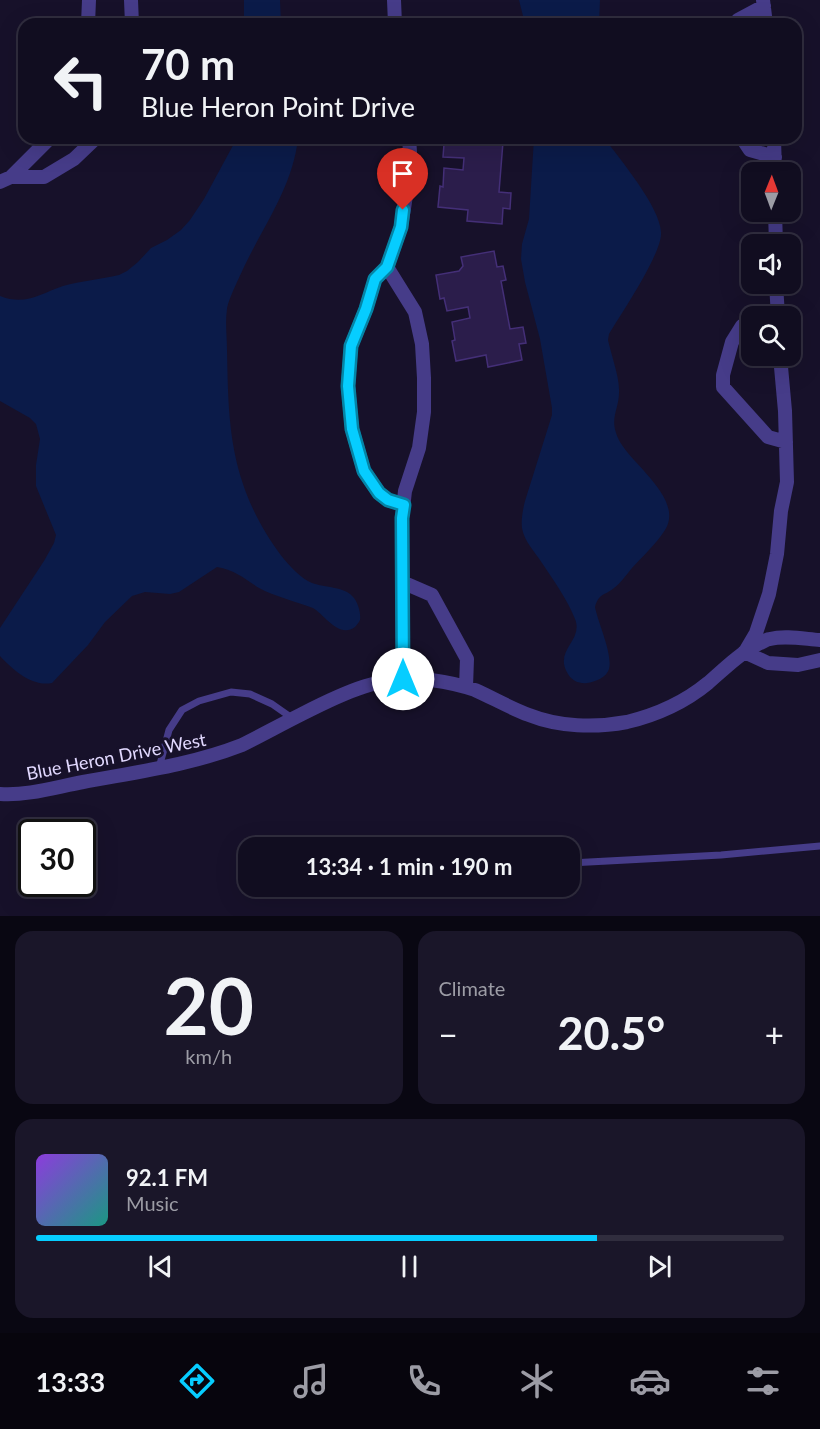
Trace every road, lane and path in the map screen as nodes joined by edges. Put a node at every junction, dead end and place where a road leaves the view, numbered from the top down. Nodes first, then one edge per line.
1 (89, 0) edge
2 (130, 0) edge
3 (394, 0) edge
4 (764, 3) edge
5 (88, 18) edge
6 (132, 18) edge
7 (395, 18) edge
8 (741, 18) edge
9 (765, 18) edge
10 (44, 144) edge
11 (90, 144) edge
12 (409, 144) edge
13 (746, 144) edge
14 (774, 144) edge
15 (775, 157) junction
16 (775, 162) edge
17 (5, 180) edge
18 (387, 267) junction
19 (741, 328) edge
20 (781, 366) edge
21 (786, 442) junction
22 (404, 505) junction
23 (402, 582) junction
24 (820, 640) edge
25 (744, 652) junction
26 (820, 660) edge
27 (403, 679) junction
28 (466, 687) junction
29 (293, 719) junction
30 (159, 768) junction
31 (0, 794) edge
32 (820, 846) edge
33 (580, 862) edge

1 - 5 street
2 - 6 street
3 - 7 street
4 - 8 street
4 - 9 street
10 - 17 street
11 - 17 street
12 - 18 street
13 - 15 street
14 - 15 street
15 - 16 street
18 - 22 street
18 - 22 street
19 - 21 street
20 - 21 street
21 - 25 street
22 - 23 street
23 - 27 street
23 - 28 street
24 - 25 street
25 - 26 street
25 - 28 street, Blue Heron Drive West
27 - 28 street, Blue Heron Drive West
27 - 29 street, Blue Heron Drive West
29 - 30 street, Blue Heron Drive West
29 - 30 lane
30 - 31 street, Blue Heron Drive West
32 - 33 lane

